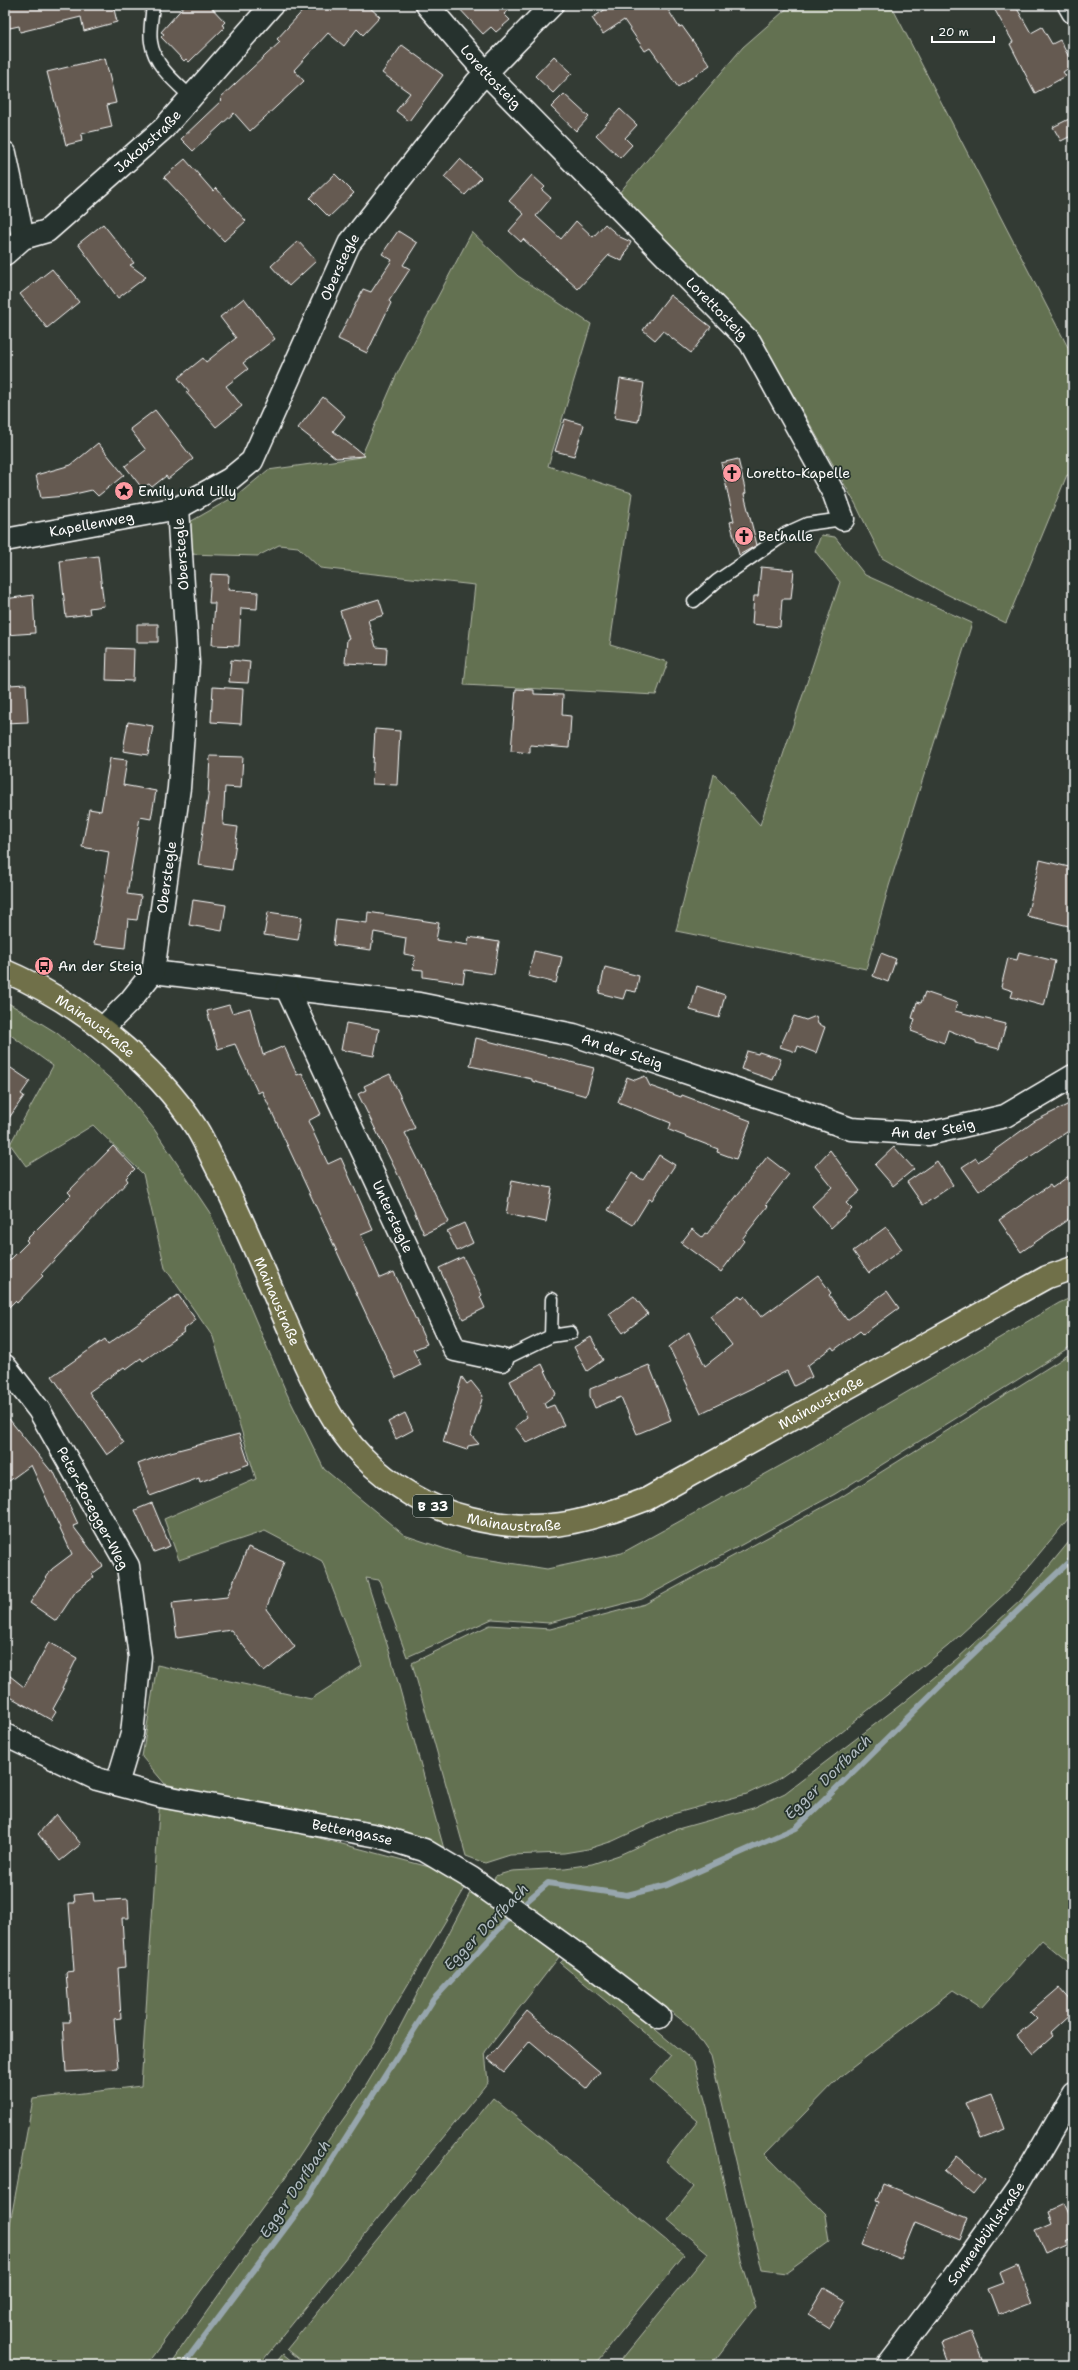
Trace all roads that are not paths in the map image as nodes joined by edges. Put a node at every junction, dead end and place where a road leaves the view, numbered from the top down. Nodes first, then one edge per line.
1 (153, 5) edge
2 (272, 5) edge
3 (428, 5) edge
4 (552, 5) edge
5 (1069, 5) edge
6 (1073, 12) edge
7 (486, 73) junction
8 (191, 97) junction
9 (6, 161) edge
10 (23, 238) junction
11 (5, 254) edge
12 (178, 508) junction
13 (843, 519) joint
14 (5, 540) edge
15 (694, 601) dead end
16 (5, 971) edge
17 (153, 972) junction
18 (287, 989) junction
19 (103, 1028) junction
20 (1073, 1076) edge
21 (1073, 1268) edge
22 (552, 1299) dead end
23 (571, 1333) dead end
24 (551, 1336) junction
25 (502, 1360) joint
26 (5, 1366) edge
27 (5, 1735) edge
28 (117, 1784) junction
29 (659, 2017) dead end
30 (1073, 2093) edge
31 (898, 2360) edge

1 - 8 lane
2 - 8 street, Jakobstraße
3 - 7 street, Lorettosteig
4 - 7 street, Oberstegle
5 - 6 street
7 - 12 street, Oberstegle
7 - 13 street, Lorettosteig
8 - 10 street, Jakobstraße
9 - 10 street
10 - 11 street, Jakobstraße
12 - 14 street, Kapellenweg
12 - 17 street, Oberstegle
13 - 15 lane, Lorettosteig
16 - 19 main road, Mainaustraße / B 33
17 - 18 street, An der Steig
17 - 19 street
18 - 20 street, An der Steig
18 - 25 street, Unterstegle
19 - 21 main road, Mainaustraße / B 33
22 - 24 lane
23 - 24 lane, Unterstegle
24 - 25 lane, Unterstegle
26 - 28 street, Peter-Rosegger-Weg
27 - 28 street, Bettengasse
28 - 29 street, Bettengasse
30 - 31 street, Sonnenbühlstraße

